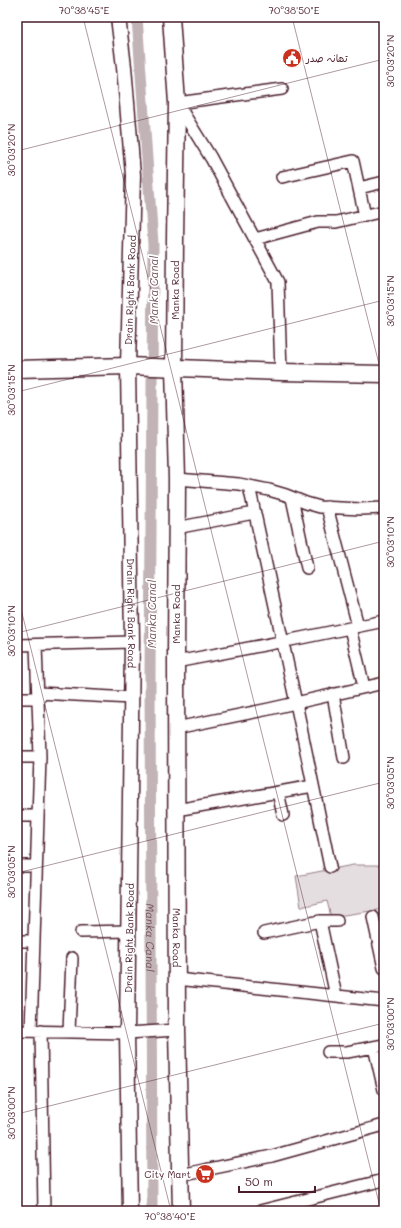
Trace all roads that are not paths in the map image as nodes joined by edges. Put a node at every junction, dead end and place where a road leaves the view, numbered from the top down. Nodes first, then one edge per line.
1 (118, 17) edge
2 (171, 17) edge
3 (282, 89) dead end
4 (177, 103) junction
5 (282, 177) dead end
6 (384, 182) edge
7 (359, 188) junction
8 (384, 211) edge
9 (365, 216) junction
10 (255, 239) junction
11 (135, 366) junction
12 (167, 367) junction
13 (17, 369) edge
14 (281, 372) junction
15 (384, 374) edge
16 (177, 479) junction
17 (248, 486) junction
18 (292, 498) junction
19 (327, 507) junction
20 (384, 508) edge
21 (254, 513) junction
22 (176, 528) junction
23 (308, 568) dead end
24 (384, 621) edge
25 (354, 627) junction
26 (132, 642) junction
27 (282, 642) junction
28 (17, 645) edge
29 (36, 645) junction
30 (176, 662) junction
31 (384, 682) edge
32 (364, 687) junction
33 (333, 694) junction
34 (39, 695) junction
35 (17, 698) edge
36 (131, 698) junction
37 (296, 703) junction
38 (176, 728) junction
39 (17, 757) edge
40 (40, 757) junction
41 (344, 758) dead end
42 (313, 786) junction
43 (278, 792) junction
44 (176, 810) junction
45 (17, 816) edge
46 (38, 816) junction
47 (283, 816) dead end
48 (17, 866) edge
49 (36, 866) junction
50 (330, 867) dead end
51 (373, 916) dead end
52 (320, 921) junction
53 (337, 921) dead end
54 (129, 931) junction
55 (81, 932) dead end
56 (264, 933) dead end
57 (381, 940) edge
58 (17, 941) edge
59 (34, 941) junction
60 (72, 958) dead end
61 (384, 968) edge
62 (177, 979) junction
63 (336, 996) junction
64 (384, 1001) edge
65 (177, 1030) junction
66 (17, 1031) edge
67 (36, 1031) junction
68 (69, 1032) junction
69 (128, 1033) junction
70 (379, 1046) edge
71 (328, 1052) dead end
72 (384, 1090) edge
73 (384, 1125) edge
74 (180, 1175) junction
75 (384, 1180) edge
76 (44, 1211) edge
77 (130, 1211) edge
78 (181, 1211) edge
79 (260, 1211) edge

1 - 11 street, Drain Right Bank Road
2 - 4 main road, Manka Road
3 - 4 street
4 - 10 street
4 - 12 main road, Manka Road
5 - 7 street
6 - 7 street
7 - 9 street
8 - 9 street
9 - 10 street
10 - 14 street
11 - 12 main road
11 - 13 main road
11 - 26 street, Drain Right Bank Road
12 - 14 main road
12 - 16 main road, Manka Road
14 - 15 main road
16 - 17 street
16 - 22 main road, Manka Road
17 - 18 street
17 - 21 street
18 - 19 street
18 - 23 street
19 - 20 street
19 - 25 street
21 - 22 street
21 - 27 street
22 - 30 main road, Manka Road
24 - 25 street
25 - 27 street
25 - 32 street
26 - 29 street
26 - 36 street, Drain Right Bank Road
27 - 30 street
27 - 37 street
28 - 29 street
29 - 34 street
30 - 38 main road, Manka Road
31 - 32 street
32 - 33 street
33 - 37 street
33 - 41 street
34 - 35 street
34 - 36 street
34 - 40 street
36 - 54 street, Drain Right Bank Road
37 - 38 street
37 - 42 street
38 - 44 main road, Manka Road
39 - 40 street
40 - 46 street
42 - 43 street
42 - 50 street
43 - 44 street
43 - 47 street
44 - 62 main road, Manka Road
45 - 46 street
46 - 49 street
48 - 49 street
49 - 59 street
51 - 57 street
52 - 53 street
52 - 56 street
52 - 63 street
54 - 55 street
54 - 69 street, Drain Right Bank Road
57 - 61 street
58 - 59 street
59 - 67 street
60 - 68 street
62 - 63 street
62 - 65 main road, Manka Road
63 - 64 street
65 - 69 street
65 - 74 main road, Manka Road
66 - 67 street
67 - 68 street
67 - 76 street
68 - 69 street
69 - 77 street, Drain Right Bank Road
70 - 71 street
70 - 72 street
73 - 74 street
74 - 78 main road, Manka Road
75 - 79 street

